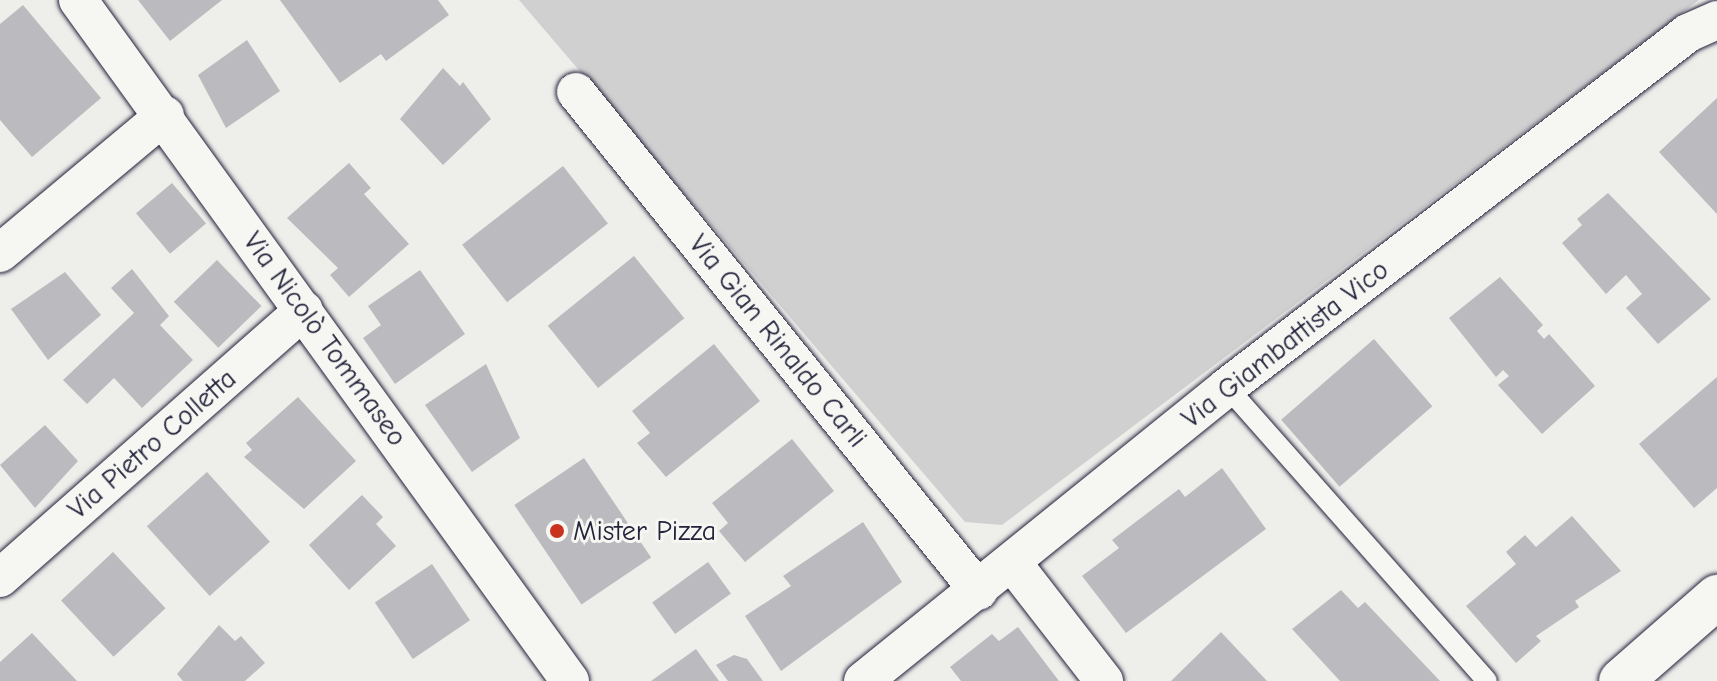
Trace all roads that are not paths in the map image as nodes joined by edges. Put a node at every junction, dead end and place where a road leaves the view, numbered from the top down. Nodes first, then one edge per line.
1 (78, 0) edge
2 (1717, 20) edge
3 (576, 92) dead end
4 (165, 115) junction
5 (0, 253) edge
6 (304, 310) junction
7 (1227, 387) junction
8 (1014, 565) junction
9 (0, 578) edge
10 (979, 591) junction
11 (1717, 597) edge
12 (570, 681) edge
13 (863, 681) edge
14 (1104, 681) edge
15 (1487, 681) edge
16 (1621, 681) edge

1 - 4 street, Via Nicolò Tommaseo
2 - 7 street, Via Giambattista Vico
3 - 10 street, Via Gian Rinaldo Carli
4 - 5 street
4 - 6 street, Via Nicolò Tommaseo
6 - 9 street, Via Pietro Colletta
6 - 12 street, Via Nicolò Tommaseo
7 - 8 street, Via Giambattista Vico
7 - 15 lane
8 - 10 street, Via Giambattista Vico
8 - 14 street
10 - 13 street, Via Giambattista Vico
11 - 16 street

